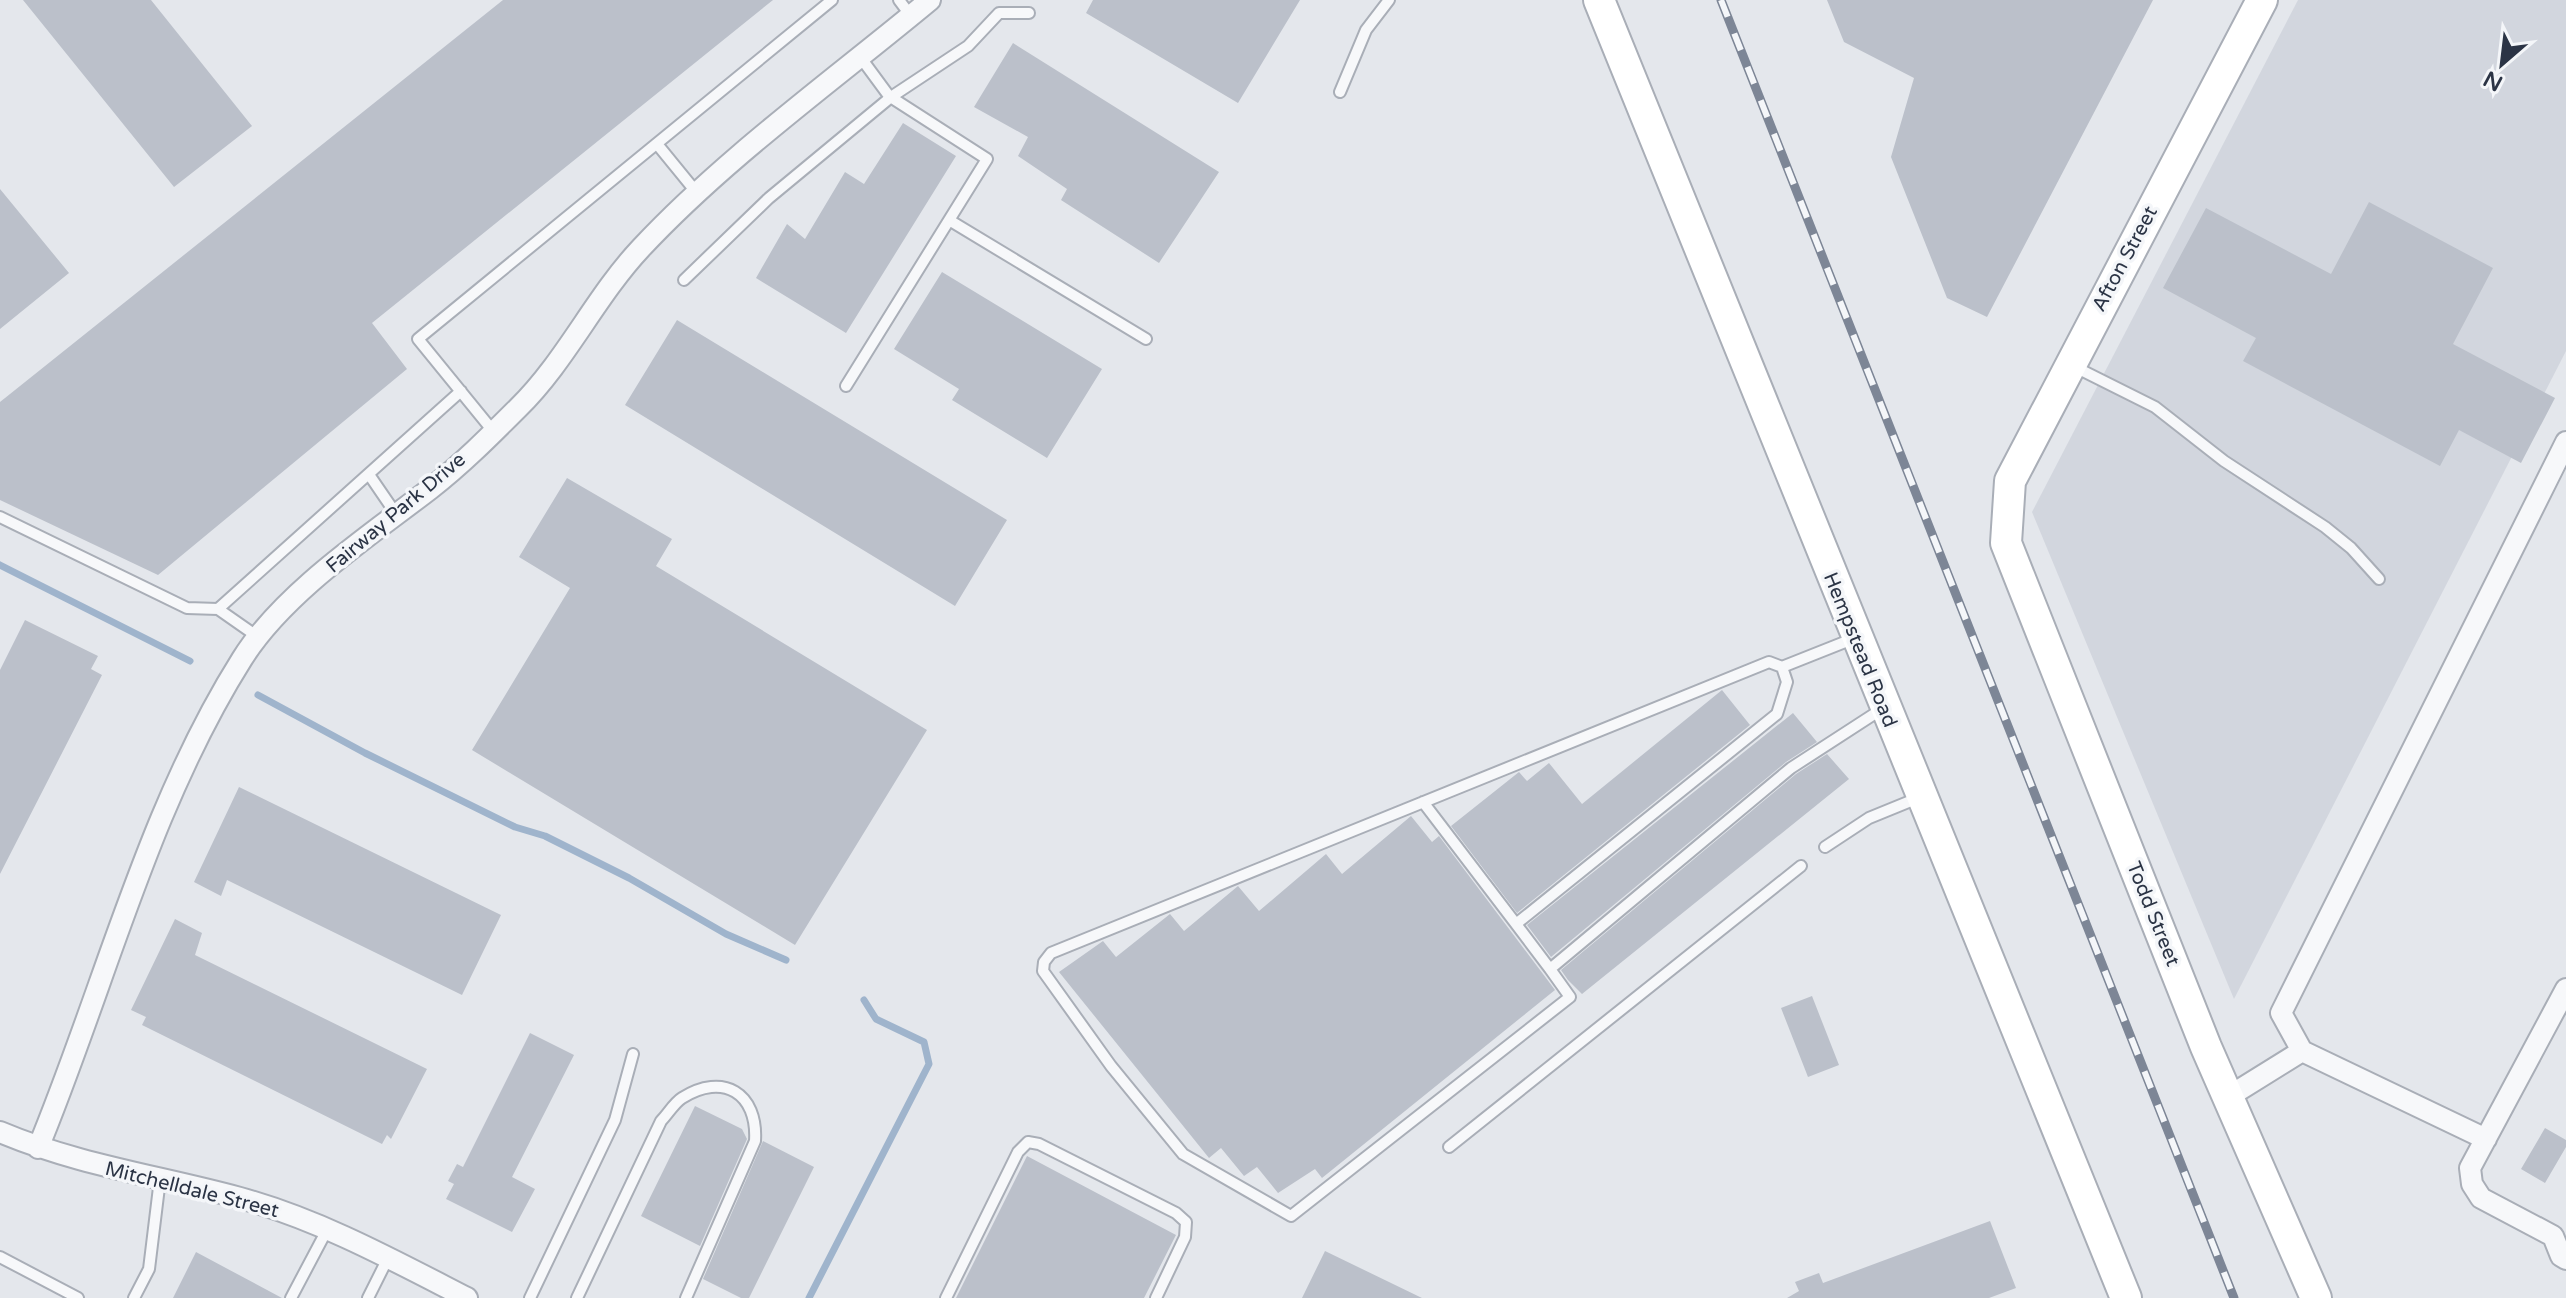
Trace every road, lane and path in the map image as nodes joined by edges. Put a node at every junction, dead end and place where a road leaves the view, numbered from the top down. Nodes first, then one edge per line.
1 (832, 0) edge
2 (930, 0) edge
3 (1389, 0) edge
4 (1599, 0) edge
5 (2262, 0) edge
6 (905, 8) edge
7 (1029, 13) dead end
8 (861, 58) junction
9 (1340, 92) dead end
10 (891, 97) junction
11 (657, 144) junction
12 (697, 193) junction
13 (949, 220) junction
14 (684, 280) dead end
15 (1146, 339) dead end
16 (2070, 365) junction
17 (846, 386) dead end
18 (461, 391) junction
19 (493, 431) junction
20 (2566, 442) edge
21 (370, 476) junction
22 (396, 514) junction
23 (0, 517) edge
24 (2008, 525) joint
25 (2379, 579) dead end
26 (218, 609) junction
27 (258, 637) junction
28 (1855, 638) junction
29 (1782, 667) junction
30 (1884, 708) junction
31 (1920, 797) junction
32 (1423, 802) junction
33 (1825, 847) dead end
34 (1801, 866) dead end
35 (1516, 924) junction
36 (1550, 969) junction
37 (2566, 989) edge
38 (2302, 1051) junction
39 (633, 1054) dead end
40 (2228, 1097) junction
41 (0, 1132) edge
42 (2486, 1139) junction
43 (1449, 1147) dead end
44 (38, 1148) junction
45 (160, 1179) junction
46 (328, 1228) junction
47 (2559, 1234) edge
48 (0, 1257) edge
49 (388, 1258) junction
50 (2566, 1259) edge
51 (78, 1298) edge
52 (134, 1298) edge
53 (291, 1298) edge
54 (368, 1298) edge
55 (467, 1298) edge
56 (530, 1298) edge
57 (577, 1298) edge
58 (686, 1298) edge
59 (946, 1298) edge
60 (1156, 1298) edge
61 (2126, 1298) edge
62 (2316, 1298) edge

1 - 11 lane
2 - 6 street, Fairway Park Drive
3 - 9 lane
4 - 28 street, Hempstead Road
5 - 16 street, Afton Street
6 - 8 street, Fairway Park Drive
7 - 10 lane
8 - 10 lane
8 - 12 street, Fairway Park Drive
10 - 13 lane
10 - 14 lane
11 - 12 lane
11 - 18 lane
12 - 19 street, Fairway Park Drive
13 - 15 lane
13 - 17 lane
16 - 24 street, Afton Street
16 - 25 lane
18 - 19 lane
18 - 21 lane
19 - 22 street, Fairway Park Drive
20 - 38 street
21 - 22 lane
21 - 26 lane
22 - 27 street, Fairway Park Drive
23 - 26 lane
24 - 40 street, Todd Street
26 - 27 lane
27 - 44 street, Fairway Park Drive
28 - 29 lane
28 - 30 street, Hempstead Road
29 - 32 lane
29 - 35 lane
30 - 31 street, Hempstead Road
30 - 36 lane
31 - 33 lane
31 - 61 street, Hempstead Road
32 - 35 lane
32 - 36 lane
34 - 43 lane
35 - 36 lane
37 - 42 street
38 - 40 street
38 - 42 street
39 - 56 lane
40 - 62 street, Todd Street
41 - 44 street, Mitchelldale Street
42 - 47 street
44 - 45 street, Mitchelldale Street
45 - 46 street, Mitchelldale Street
45 - 52 lane
46 - 49 street, Mitchelldale Street
46 - 53 lane
47 - 50 street
48 - 51 lane
49 - 54 lane
49 - 55 street, Mitchelldale Street
57 - 58 lane
59 - 60 lane

